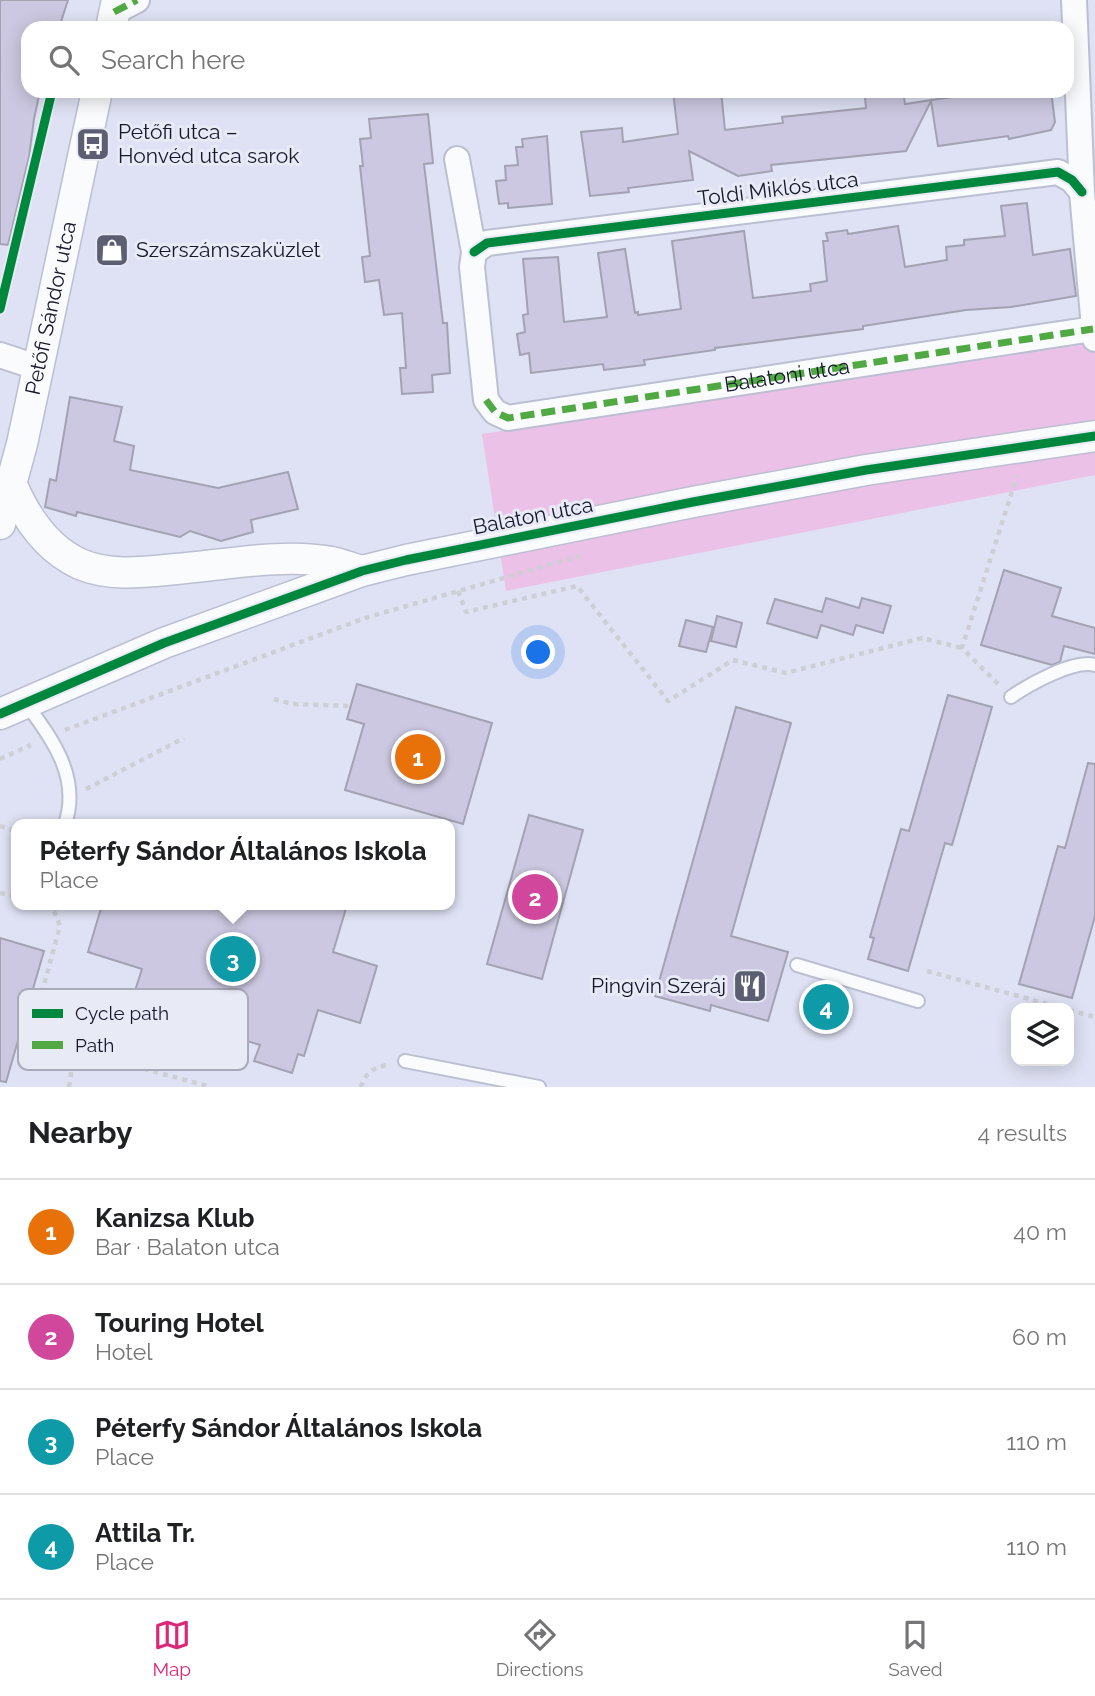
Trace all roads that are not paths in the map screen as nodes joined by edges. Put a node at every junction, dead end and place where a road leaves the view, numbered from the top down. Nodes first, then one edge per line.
1 (1074, 0) edge
2 (96, 98) edge
3 (457, 159) dead end
4 (1082, 192) junction
5 (474, 253) junction
6 (1094, 334) edge
7 (0, 355) edge
8 (39, 368) junction
9 (1095, 436) edge
10 (12, 485) junction
11 (0, 524) edge
12 (362, 571) junction
13 (1095, 664) edge
14 (1011, 698) road end
15 (12, 708) edge
16 (67, 819) edge
17 (797, 965) dead end
18 (918, 1001) dead end
19 (405, 1061) road end
20 (539, 1087) edge

1 - 4 street, Balatoni utca
2 - 8 street, Petőfi Sándor utca
3 - 5 street
4 - 5 street, Toldi Miklós utca
4 - 6 street, Balatoni utca
5 - 6 street, Balatoni utca
7 - 8 street
8 - 10 street, Petőfi Sándor utca
9 - 12 street, Balaton utca
10 - 11 street, Petőfi Sándor utca
10 - 12 street
12 - 15 street, Balaton utca
13 - 14 lane
15 - 16 lane
17 - 18 lane
19 - 20 lane

